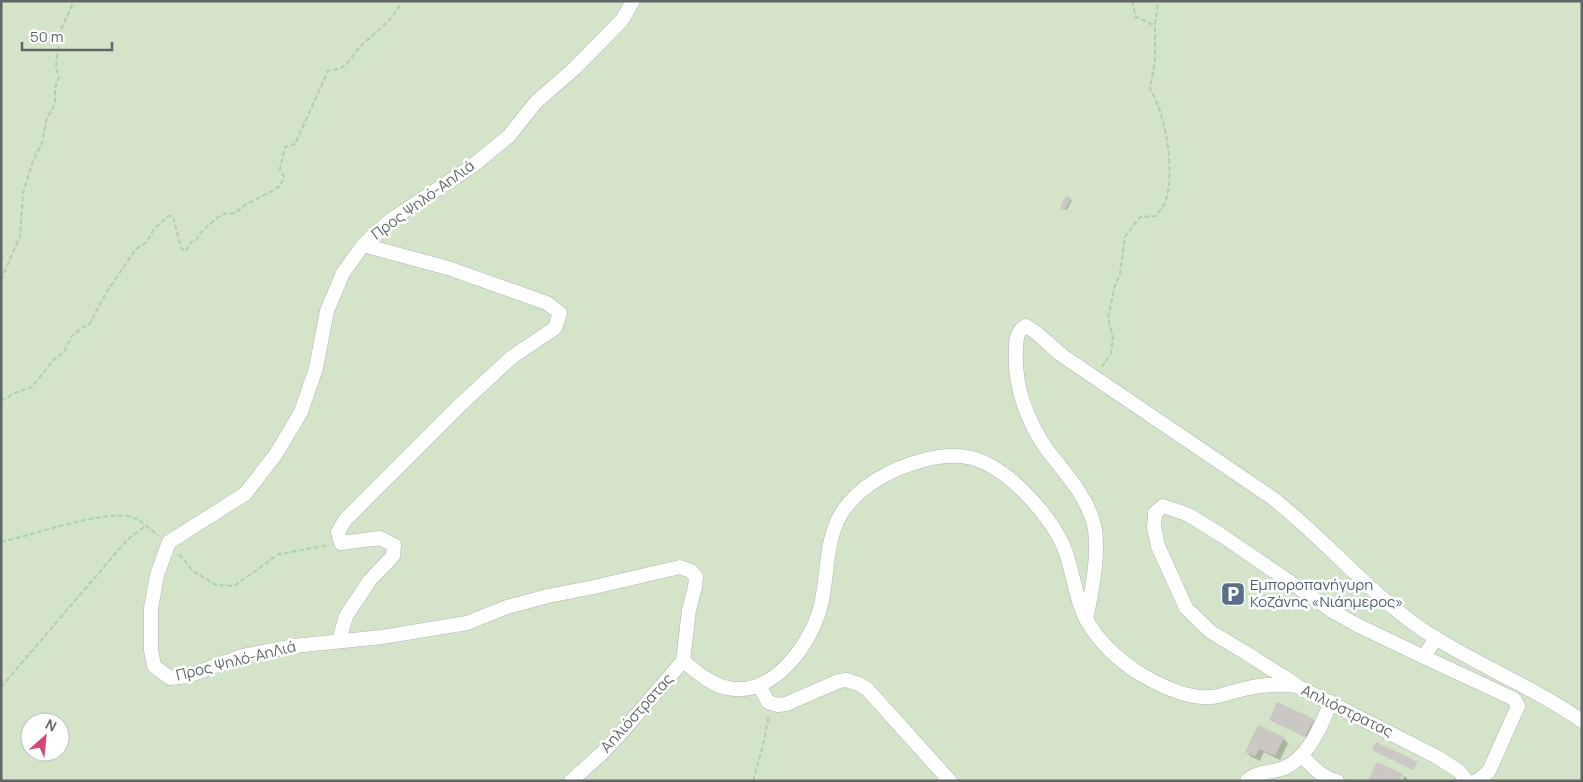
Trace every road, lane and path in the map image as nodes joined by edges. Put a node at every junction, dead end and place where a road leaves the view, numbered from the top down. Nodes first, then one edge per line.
1 (74, 1) edge
2 (402, 1) edge
3 (633, 1) edge
4 (1132, 1) edge
5 (1158, 1) edge
6 (1154, 25) junction
7 (364, 244) junction
8 (1, 280) edge
9 (1095, 378) junction
10 (1, 401) edge
11 (145, 526) junction
12 (1, 542) edge
13 (169, 542) junction
14 (341, 543) junction
15 (1086, 619) junction
16 (1436, 638) junction
17 (339, 641) junction
18 (1424, 657) junction
19 (683, 661) junction
20 (760, 686) junction
21 (1297, 686) junction
22 (1, 687) edge
23 (1330, 702) junction
24 (771, 703) junction
25 (1582, 721) edge
26 (1302, 756) junction
27 (571, 781) edge
28 (753, 781) edge
29 (950, 781) edge
30 (1247, 781) edge
31 (1337, 781) edge
32 (1467, 781) edge
33 (1476, 781) edge

1 - 8 path
2 - 10 path
3 - 7 street, Προς Ψηλό-ΑηΛιά
4 - 6 path
5 - 6 path
6 - 9 path
7 - 13 street, Προς Ψηλό-ΑηΛιά
7 - 14 street
9 - 15 street
9 - 16 street
11 - 12 path
11 - 13 path
11 - 22 path
13 - 14 path
13 - 17 street, Προς Ψηλό-ΑηΛιά
14 - 17 street
15 - 20 street, Αηλιόστρατας
15 - 21 street, Αηλιόστρατας
16 - 18 street
16 - 25 street
17 - 19 street, Προς Ψηλό-ΑηΛιά
18 - 21 street
18 - 33 street
19 - 20 street, Αηλιόστρατας
19 - 27 street, Αηλιόστρατας
20 - 24 street
21 - 23 street, Αηλιόστρατας
23 - 26 street
23 - 32 street, Αηλιόστρατας
24 - 28 path
24 - 29 street
26 - 30 street
26 - 31 street

